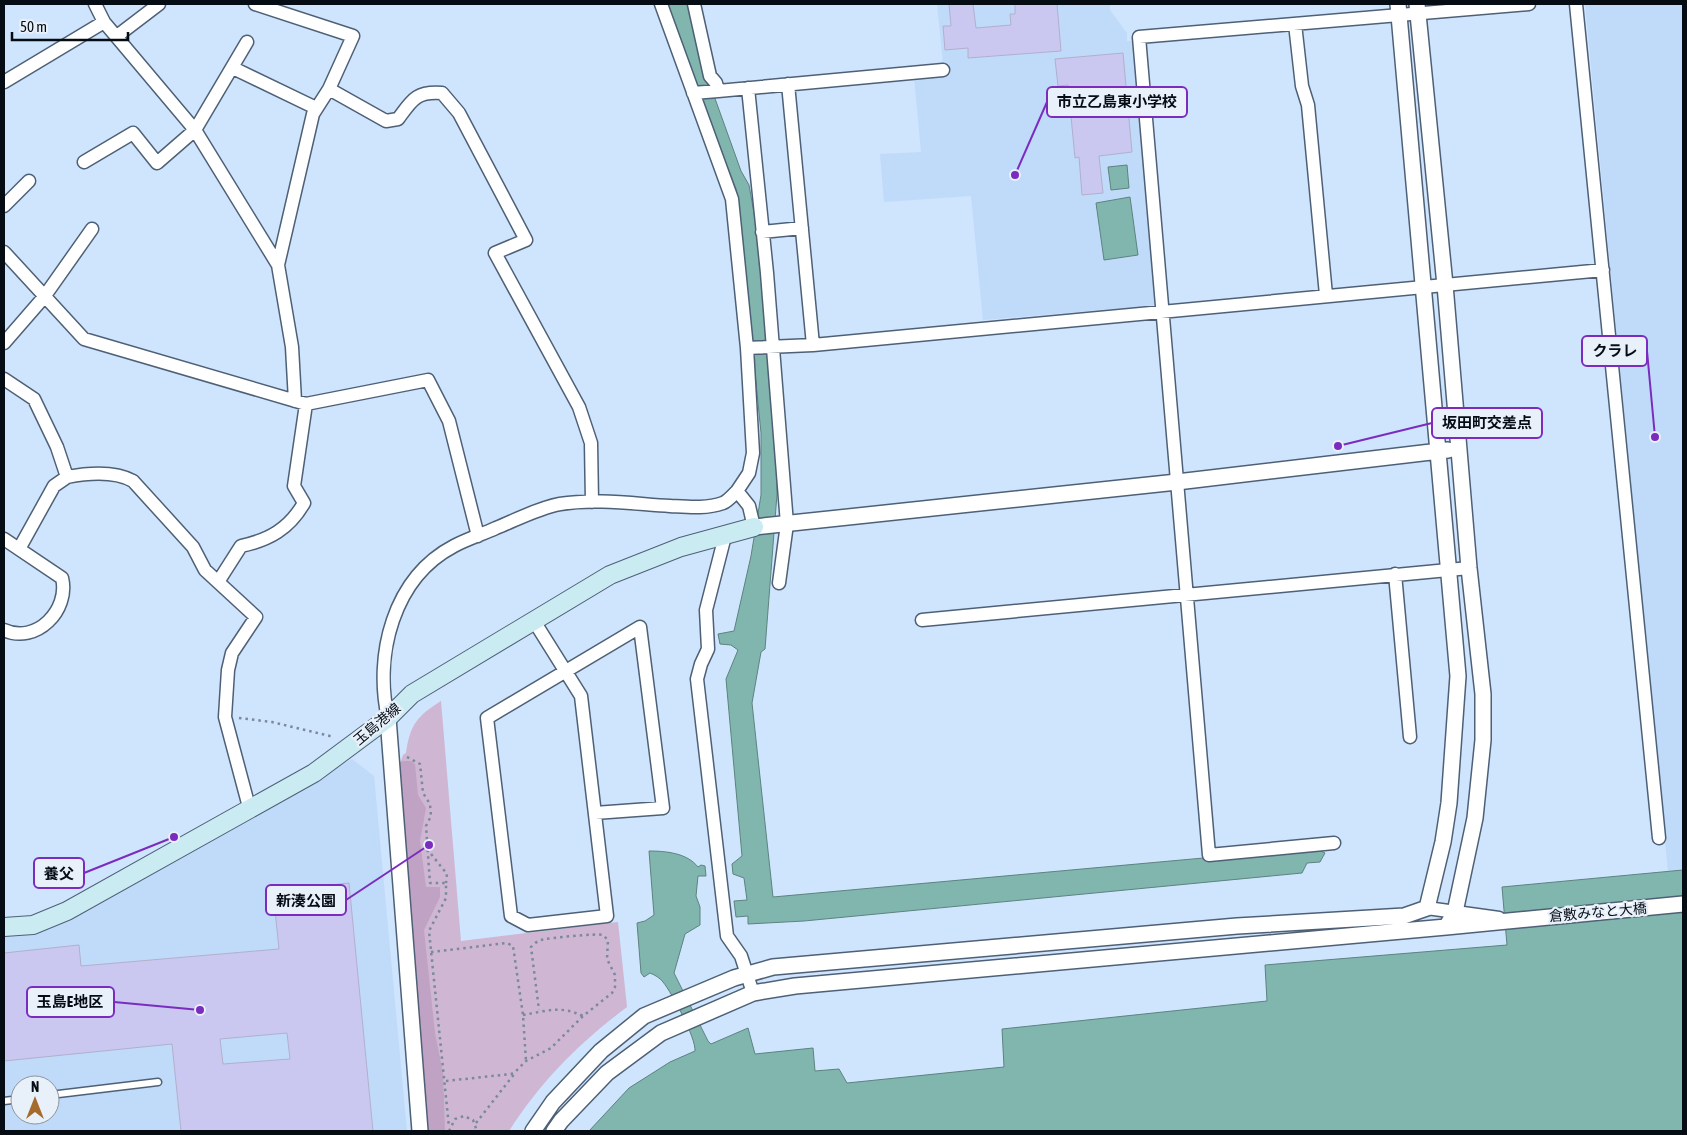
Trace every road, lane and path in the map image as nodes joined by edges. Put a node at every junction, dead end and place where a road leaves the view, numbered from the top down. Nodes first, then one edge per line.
1 (95, 4) edge
2 (159, 4) edge
3 (254, 4) edge
4 (661, 4) edge
5 (694, 4) edge
6 (1529, 4) edge
7 (1576, 4) edge
8 (1417, 9) edge
9 (1398, 10) edge
10 (104, 22) junction
11 (1295, 24) junction
12 (117, 36) junction
13 (247, 42) dead end
14 (233, 68) junction
15 (943, 70) dead end
16 (4, 82) edge
17 (788, 84) junction
18 (748, 88) junction
19 (328, 90) junction
20 (718, 91) junction
21 (693, 93) junction
22 (316, 108) junction
23 (195, 130) junction
24 (84, 162) dead end
25 (29, 181) dead end
26 (4, 206) edge
27 (92, 228) dead end
28 (802, 228) junction
29 (762, 232) junction
30 (4, 252) edge
31 (278, 265) junction
32 (1603, 270) junction
33 (1444, 285) junction
34 (1423, 286) junction
35 (1326, 295) junction
36 (44, 297) junction
37 (1162, 311) junction
38 (4, 343) edge
39 (813, 345) junction
40 (772, 347) junction
41 (746, 348) junction
42 (4, 379) edge
43 (301, 403) junction
44 (1458, 449) junction
45 (1438, 451) junction
46 (68, 477) junction
47 (1178, 482) junction
48 (737, 491) junction
49 (592, 502) junction
50 (787, 524) junction
51 (754, 527) junction
52 (478, 536) junction
53 (725, 536) junction
54 (4, 539) edge
55 (19, 549) junction
56 (1469, 568) junction
57 (1449, 570) junction
58 (1395, 574) junction
59 (218, 582) junction
60 (779, 583) dead end
61 (1187, 594) junction
62 (922, 620) dead end
63 (534, 621) junction
64 (4, 630) edge
65 (566, 672) junction
66 (225, 717) junction
67 (388, 718) junction
68 (1410, 737) dead end
69 (354, 744) junction
70 (403, 756) dead end
71 (250, 808) junction
72 (595, 813) junction
73 (1659, 838) dead end
74 (1334, 843) dead end
75 (427, 849) junction
76 (446, 883) junction
77 (1683, 904) edge
78 (1427, 908) junction
79 (1455, 912) junction
80 (1512, 920) junction
81 (4, 927) edge
82 (1446, 927) junction
83 (431, 952) junction
84 (747, 975) junction
85 (753, 993) junction
86 (539, 1010) junction
87 (523, 1015) junction
88 (583, 1016) junction
89 (526, 1061) junction
90 (516, 1072) junction
91 (446, 1081) junction
92 (158, 1082) dead end
93 (60, 1094) edge
94 (476, 1123) junction
95 (449, 1126) junction
96 (420, 1131) edge
97 (449, 1131) edge
98 (477, 1131) edge
99 (533, 1131) edge
100 (554, 1131) edge

1 - 10 street
2 - 12 street
3 - 19 street
4 - 21 street
5 - 20 street
6 - 8 street
7 - 32 street
8 - 9 street
8 - 33 street
9 - 11 street
9 - 34 street
10 - 12 street
10 - 16 street
11 - 35 street
11 - 37 street
12 - 23 street
13 - 14 street
14 - 22 street
14 - 23 street
15 - 17 street
17 - 18 street
17 - 28 street
18 - 20 street
18 - 29 street
19 - 22 street
19 - 49 street
20 - 21 street
21 - 41 street
22 - 31 street
23 - 24 street
23 - 31 street
25 - 26 street
27 - 36 street
28 - 29 street
28 - 39 street
29 - 40 street
30 - 36 street
31 - 43 street
32 - 33 street
32 - 73 street
33 - 34 street
33 - 44 street
34 - 35 street
34 - 45 street
35 - 37 street
36 - 38 street
36 - 43 street
37 - 39 street
37 - 47 street
39 - 40 street
40 - 41 street
40 - 50 street
41 - 48 street
42 - 46 street
43 - 52 street
43 - 59 street
44 - 45 street
44 - 56 street
45 - 47 street
45 - 57 street
46 - 55 street
46 - 59 street
47 - 50 street
47 - 61 street
48 - 49 street
48 - 51 street
49 - 52 street
50 - 51 street
50 - 60 street
51 - 53 main road, 玉島港線
52 - 67 street
53 - 63 main road, 玉島港線
53 - 84 street
54 - 55 street
55 - 64 street
56 - 57 street
56 - 79 street
57 - 58 street
57 - 78 street
58 - 61 street
58 - 68 street
59 - 66 street
61 - 62 street
61 - 74 street
63 - 65 street
63 - 67 main road, 玉島港線
65 - 72 street
65 - 72 street
65 - 72 street
66 - 69 path
66 - 71 street
67 - 69 main road, 玉島港線
67 - 96 street
69 - 71 main road, 玉島港線
70 - 75 path
71 - 81 main road, 玉島港線
75 - 76 path
75 - 76 path
76 - 83 path
77 - 80 street, 倉敷みなと大橋
78 - 79 street
78 - 84 street
79 - 80 street
79 - 82 street
80 - 82 street, 倉敷みなと大橋
82 - 85 street, 倉敷みなと大橋
83 - 87 path
83 - 91 path
84 - 85 street
84 - 99 street
85 - 100 street, 倉敷みなと大橋
86 - 87 path
86 - 88 path
86 - 88 path
87 - 89 path
88 - 89 path
89 - 90 path
90 - 91 path
90 - 94 path
91 - 95 path
92 - 93 lane
94 - 95 path
94 - 98 path
95 - 97 path

